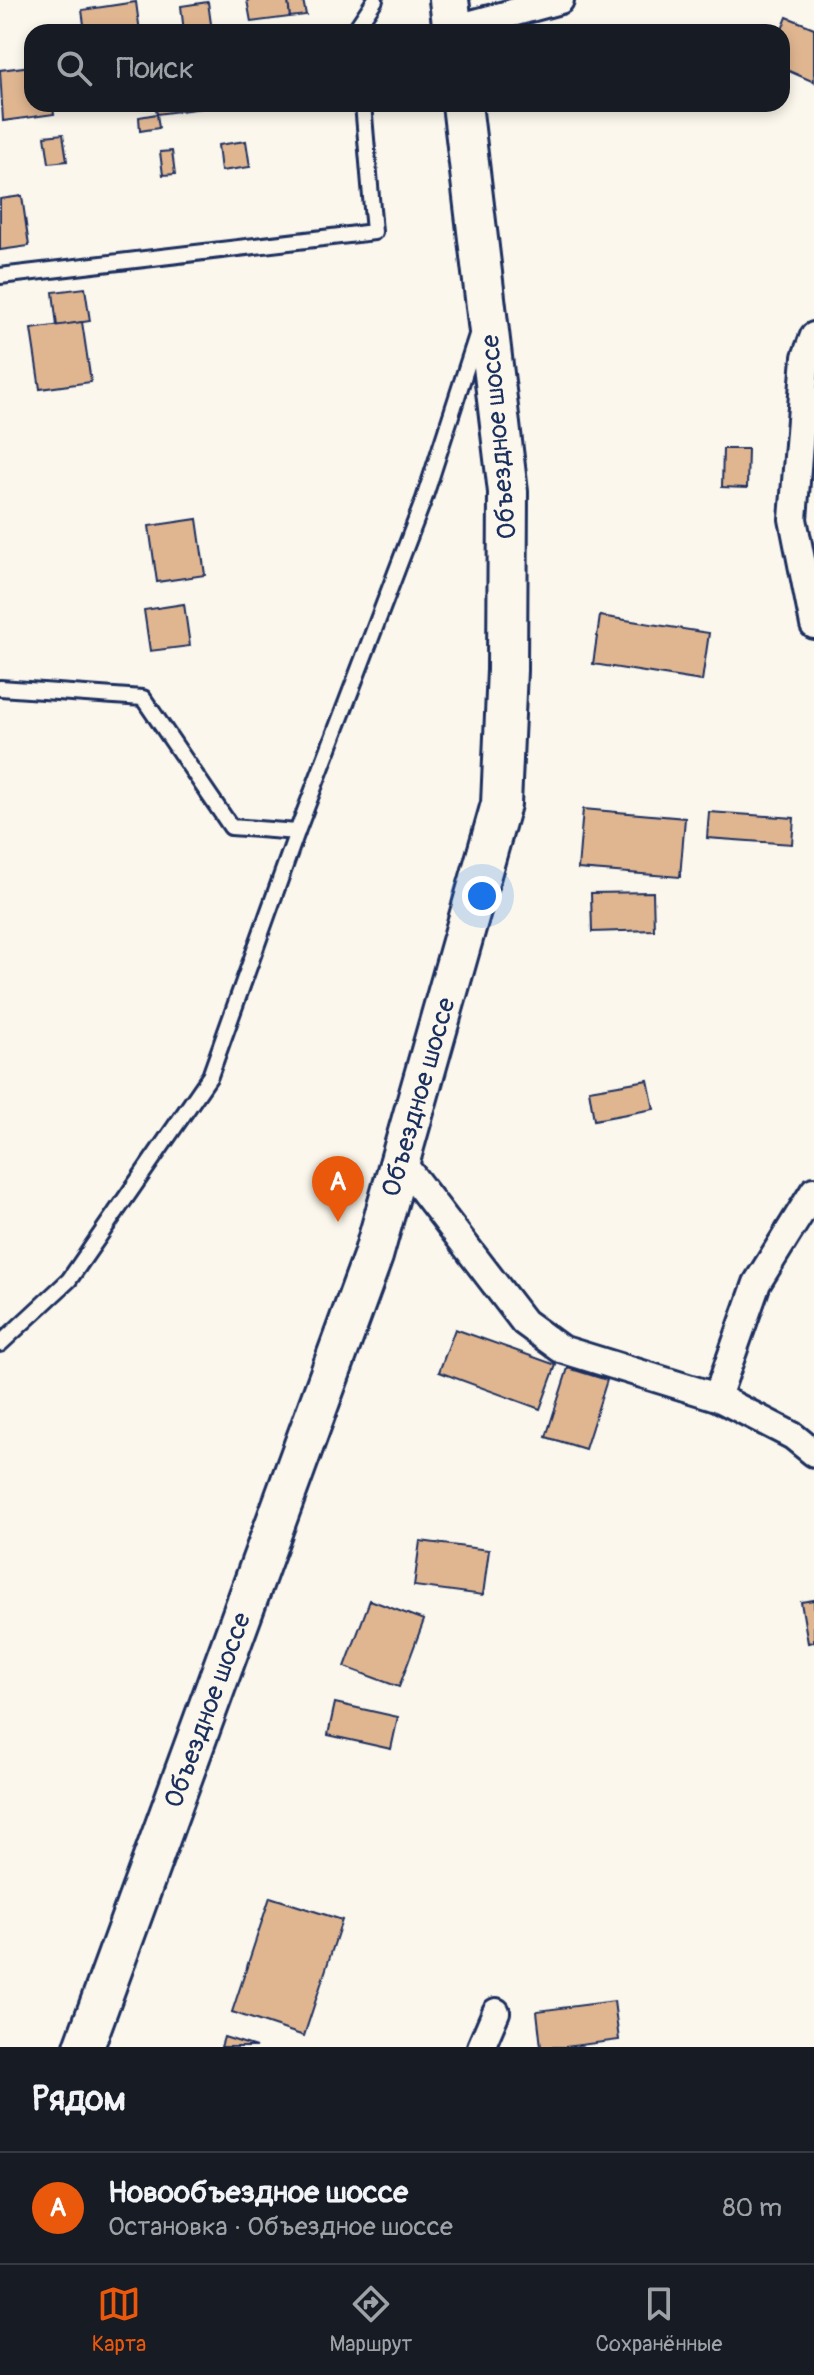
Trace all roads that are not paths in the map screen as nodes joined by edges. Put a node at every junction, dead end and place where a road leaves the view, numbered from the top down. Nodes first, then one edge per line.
1 (375, 0) edge
2 (560, 0) edge
3 (452, 20) edge
4 (359, 24) edge
5 (364, 112) edge
6 (463, 112) edge
7 (0, 276) edge
8 (486, 308) junction
9 (814, 336) edge
10 (814, 625) edge
11 (0, 688) edge
12 (297, 832) junction
13 (400, 1160) junction
14 (814, 1191) edge
15 (0, 1344) edge
16 (717, 1397) junction
17 (814, 1453) edge
18 (496, 2012) dead end
19 (84, 2047) edge
20 (481, 2047) edge

1 - 4 lane
2 - 3 street
5 - 7 lane
6 - 8 main road, Объездное шоссе
8 - 12 lane
8 - 13 main road, Объездное шоссе
9 - 10 street
11 - 12 lane
12 - 15 lane
13 - 16 street
13 - 19 main road, Объездное шоссе
14 - 16 street
16 - 17 street
18 - 20 street

